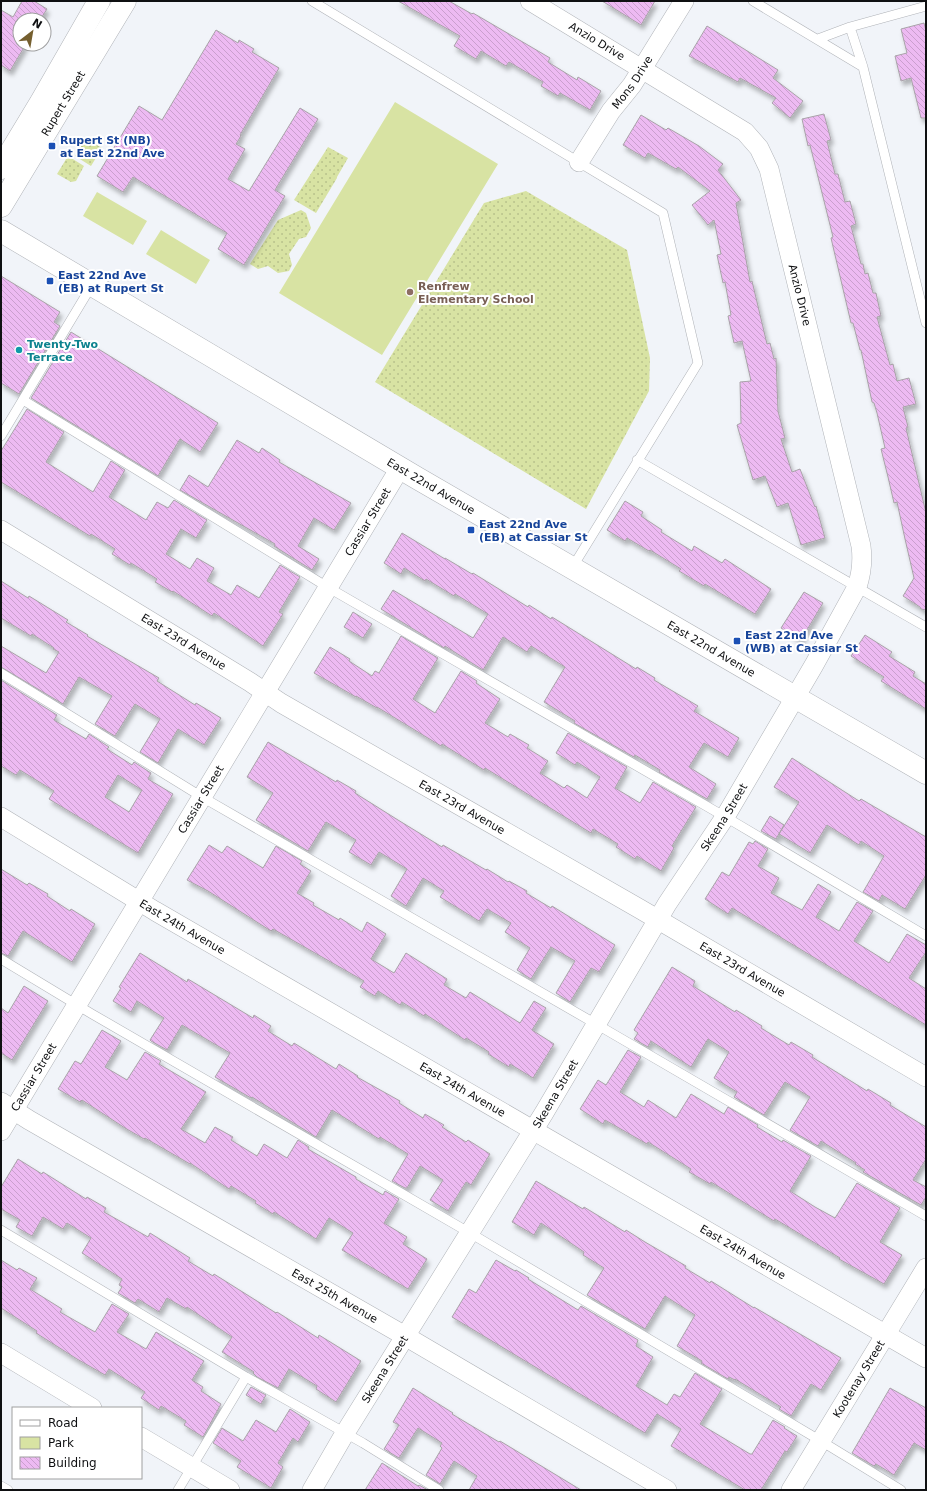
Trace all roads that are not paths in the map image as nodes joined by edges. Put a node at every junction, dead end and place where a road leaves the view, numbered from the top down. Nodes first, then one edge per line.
1 (125, 1) edge
2 (312, 1) edge
3 (530, 1) edge
4 (684, 1) edge
5 (753, 1) edge
6 (94, 3) edge
7 (926, 6) edge
8 (850, 27) junction
9 (818, 39) junction
10 (863, 67) junction
11 (642, 69) junction
12 (579, 162) junction
13 (1, 168) edge
14 (1, 206) edge
15 (1, 230) edge
16 (92, 285) junction
17 (926, 323) edge
18 (23, 400) junction
19 (1, 436) edge
20 (637, 460) junction
21 (400, 468) junction
22 (1, 530) edge
23 (572, 568) junction
24 (857, 587) junction
25 (329, 588) junction
26 (926, 627) edge
27 (1, 674) edge
28 (265, 692) junction
29 (795, 696) junction
30 (926, 773) edge
31 (202, 797) junction
32 (1, 817) edge
33 (725, 817) junction
34 (140, 901) junction
35 (658, 919) junction
36 (926, 936) edge
37 (1, 959) edge
38 (76, 1004) junction
39 (596, 1024) junction
40 (926, 1077) edge
41 (7, 1106) edge
42 (533, 1129) junction
43 (1, 1131) edge
44 (926, 1216) edge
45 (1, 1230) edge
46 (470, 1233) junction
47 (926, 1268) edge
48 (886, 1334) junction
49 (405, 1336) junction
50 (1, 1353) edge
51 (926, 1358) edge
52 (246, 1376) junction
53 (90, 1407) edge
54 (345, 1433) junction
55 (142, 1439) edge
56 (821, 1441) junction
57 (191, 1468) junction
58 (1, 1486) edge
59 (8, 1490) edge
60 (178, 1490) edge
61 (230, 1490) edge
62 (312, 1490) edge
63 (439, 1490) edge
64 (667, 1490) edge
65 (791, 1490) edge
66 (901, 1490) edge

1 - 14 street, Rupert Street
2 - 12 lane
3 - 11 street, Anzio Drive
4 - 11 street, Mons Drive
5 - 9 lane
6 - 13 street, Rupert Street
7 - 8 lane
8 - 9 lane
8 - 10 lane
9 - 10 lane
10 - 17 lane
11 - 12 street, Mons Drive
11 - 24 street, Anzio Drive
12 - 20 lane
15 - 16 street, East 22nd Avenue
16 - 18 lane
16 - 21 street, East 22nd Avenue
18 - 19 lane
18 - 25 lane
20 - 23 lane
20 - 24 lane
21 - 23 street, East 22nd Avenue
21 - 25 street, Cassiar Street
22 - 28 street, East 23rd Avenue
23 - 29 street, East 22nd Avenue
24 - 26 lane
24 - 29 street, Anzio Drive
25 - 28 street, Cassiar Street
25 - 33 lane
27 - 31 lane
28 - 31 street, Cassiar Street
28 - 35 street, East 23rd Avenue
29 - 30 street, East 22nd Avenue
29 - 33 street, Skeena Street
31 - 34 street, Cassiar Street
31 - 39 lane
32 - 34 street, East 24th Avenue
33 - 35 street, Skeena Street
33 - 36 lane
34 - 38 street, Cassiar Street
34 - 42 street, East 24th Avenue
35 - 39 street, Skeena Street
35 - 40 street, East 23rd Avenue
37 - 38 lane
38 - 41 street, Cassiar Street
38 - 46 lane
39 - 42 street, Skeena Street
39 - 44 lane
41 - 43 street, Cassiar Street
41 - 49 street, East 25th Avenue
42 - 46 street, Skeena Street
42 - 48 street, East 24th Avenue
45 - 52 lane
46 - 49 street, Skeena Street
46 - 56 lane
47 - 48 street, Kootenay Street
48 - 51 street, East 24th Avenue
48 - 56 street, Kootenay Street
49 - 54 street, Skeena Street
49 - 64 street, East 25th Avenue
50 - 53 street
52 - 54 lane
52 - 57 lane
54 - 62 street, Skeena Street
54 - 63 lane
55 - 57 street
56 - 65 street, Kootenay Street
56 - 66 lane
57 - 60 lane
57 - 61 street
58 - 59 lane

